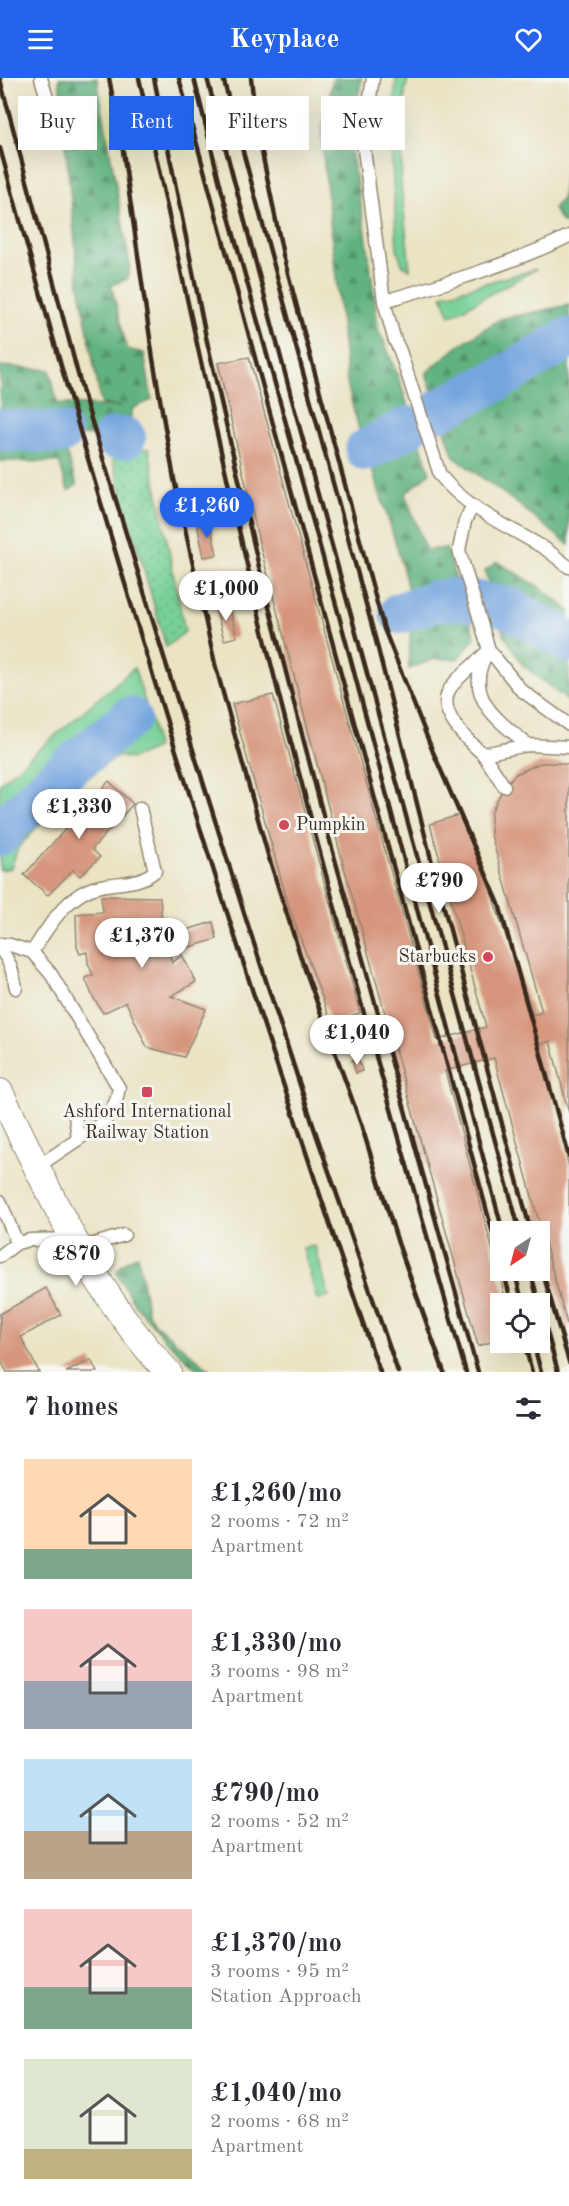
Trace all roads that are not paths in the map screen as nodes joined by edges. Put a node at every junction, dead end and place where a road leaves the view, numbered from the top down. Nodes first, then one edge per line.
1 (41, 78) edge
2 (373, 78) edge
3 (46, 96) edge
4 (569, 236) edge
5 (384, 301) junction
6 (473, 505) junction
7 (569, 567) edge
8 (489, 650) junction
9 (569, 725) edge
10 (528, 745) junction
11 (569, 747) edge
12 (483, 754) junction
13 (504, 786) dead end
14 (140, 808) dead end
15 (0, 944) edge
16 (0, 949) edge
17 (32, 952) junction
18 (16, 988) dead end
19 (0, 1092) edge
20 (75, 1116) dead end
21 (78, 1139) junction
22 (37, 1167) junction
23 (0, 1201) edge
24 (124, 1235) dead end
25 (17, 1243) junction
26 (75, 1244) junction
27 (0, 1256) edge
28 (162, 1370) edge

1 - 3 lane
2 - 5 lane
4 - 5 lane
5 - 6 lane
6 - 7 lane
6 - 8 lane
8 - 9 lane
8 - 10 lane
8 - 12 lane
10 - 11 lane
10 - 12 lane
12 - 13 lane
14 - 17 lane
15 - 17 lane
16 - 18 lane
17 - 21 lane
19 - 22 street
20 - 21 lane
21 - 22 lane
22 - 26 street
23 - 25 lane
24 - 26 lane
25 - 26 lane
25 - 27 lane
26 - 28 street

